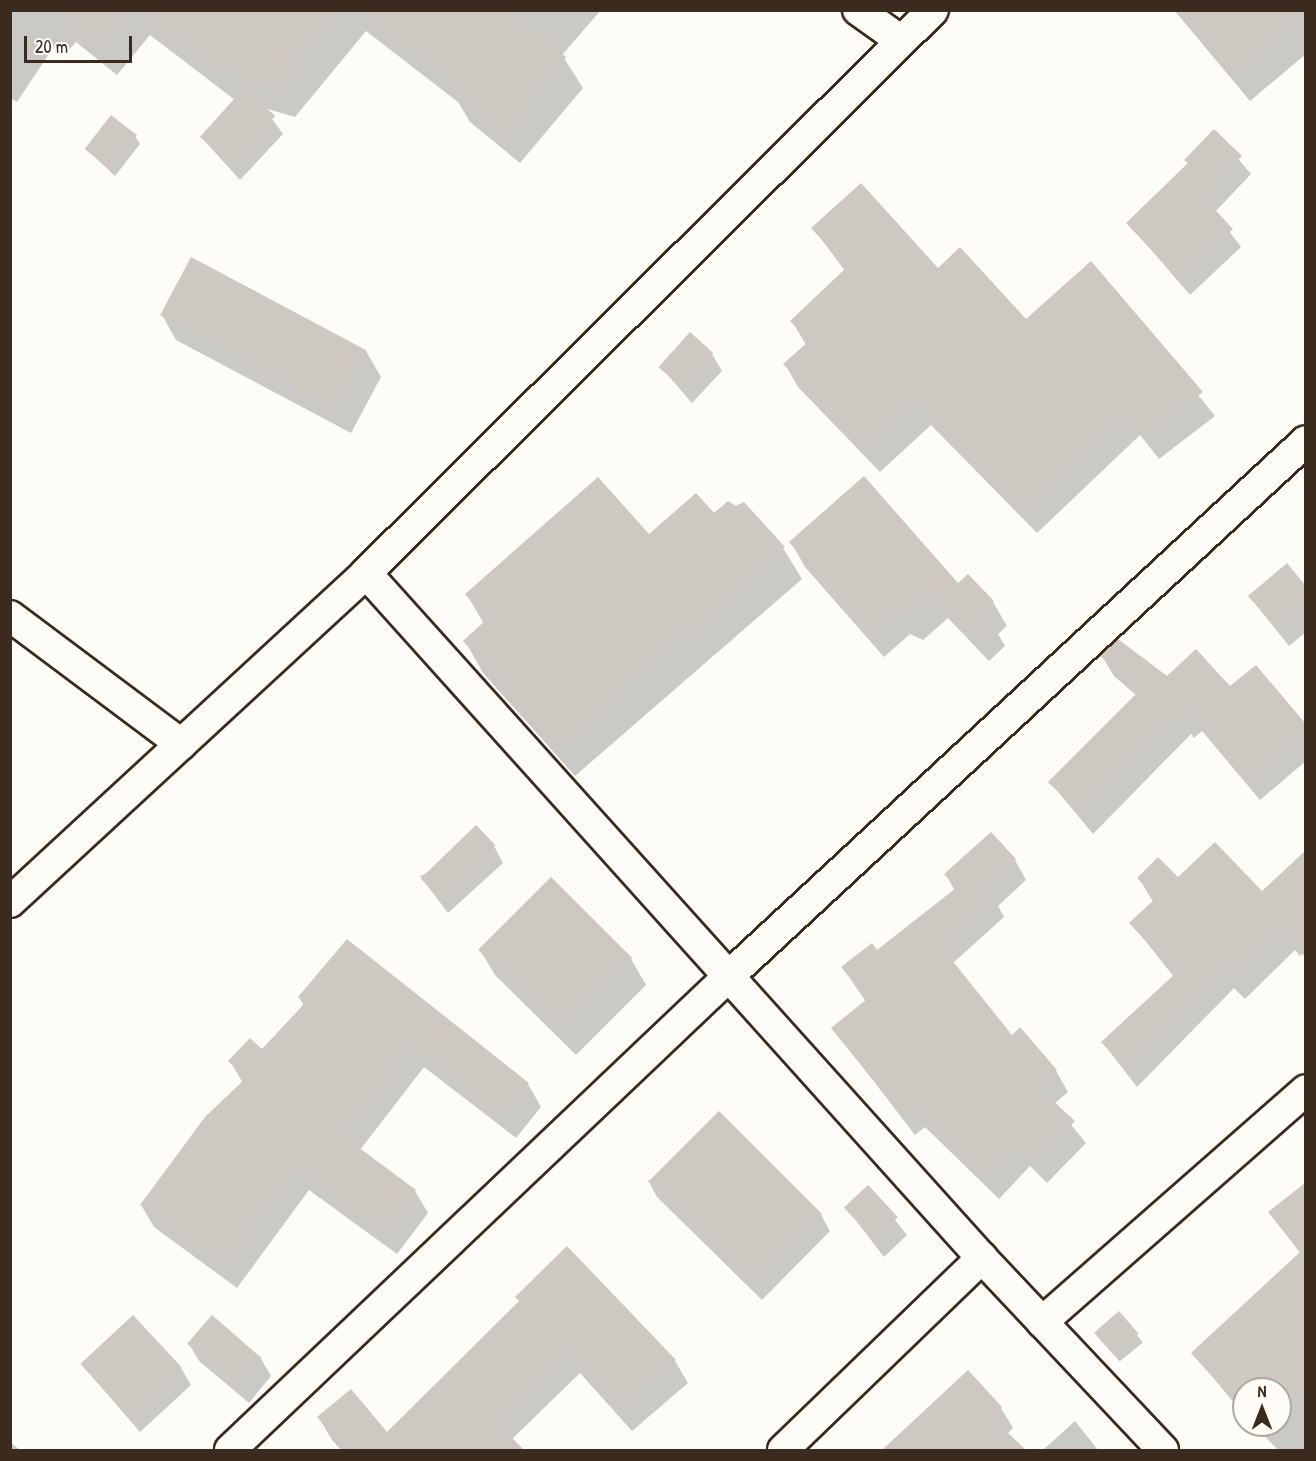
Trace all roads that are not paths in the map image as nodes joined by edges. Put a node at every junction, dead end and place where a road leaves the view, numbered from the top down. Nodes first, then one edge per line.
1 (858, 10) edge
2 (933, 10) edge
3 (900, 40) junction
4 (1305, 441) edge
5 (366, 573) junction
6 (10, 616) edge
7 (181, 744) junction
8 (10, 902) edge
9 (730, 975) junction
10 (1305, 1090) edge
11 (982, 1258) junction
12 (1042, 1322) junction
13 (230, 1450) edge
14 (783, 1450) edge
15 (1163, 1450) edge

1 - 3 street
2 - 3 street
3 - 5 street
4 - 9 street
5 - 7 street
5 - 9 street
6 - 7 street
7 - 8 street
9 - 11 street
9 - 13 street
10 - 12 street
11 - 12 street
11 - 14 street
12 - 15 street

